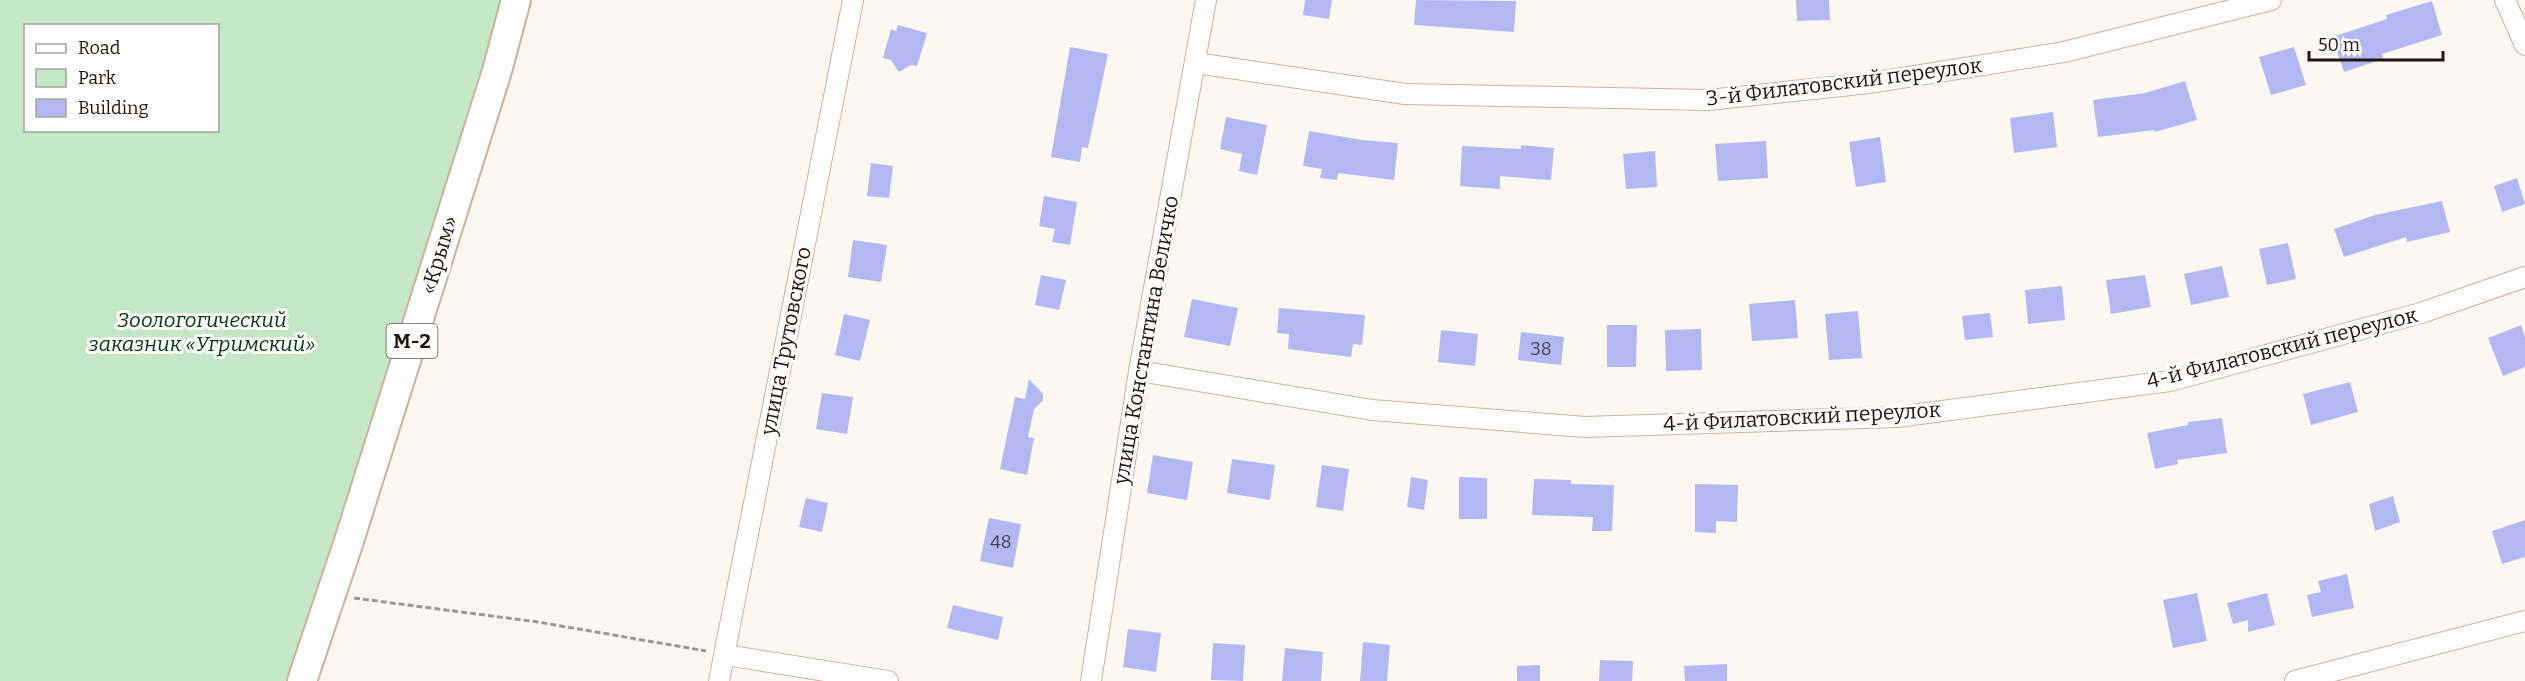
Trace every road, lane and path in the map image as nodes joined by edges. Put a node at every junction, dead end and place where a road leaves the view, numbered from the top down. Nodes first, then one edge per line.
1 (516, 0) edge
2 (853, 0) edge
3 (1206, 0) edge
4 (2271, 0) edge
5 (2505, 0) edge
6 (2525, 45) edge
7 (1196, 63) junction
8 (2525, 276) edge
9 (1139, 370) junction
10 (332, 592) junction
11 (2525, 621) edge
12 (725, 655) junction
13 (302, 681) edge
14 (719, 681) edge
15 (888, 681) edge
16 (1091, 681) edge
17 (2295, 681) edge

1 - 10 highway, «Крым» / М-2
2 - 12 street, улица Трутовского
3 - 7 street, улица Константина Величко
4 - 7 street, 3-й Филатовский переулок
5 - 6 street
7 - 9 street, улица Константина Величко
8 - 9 street, 4-й Филатовский переулок
9 - 16 street, улица Константина Величко
10 - 12 path
10 - 13 highway, «Крым» / М-2
11 - 17 street
12 - 14 street, улица Трутовского
12 - 15 street

